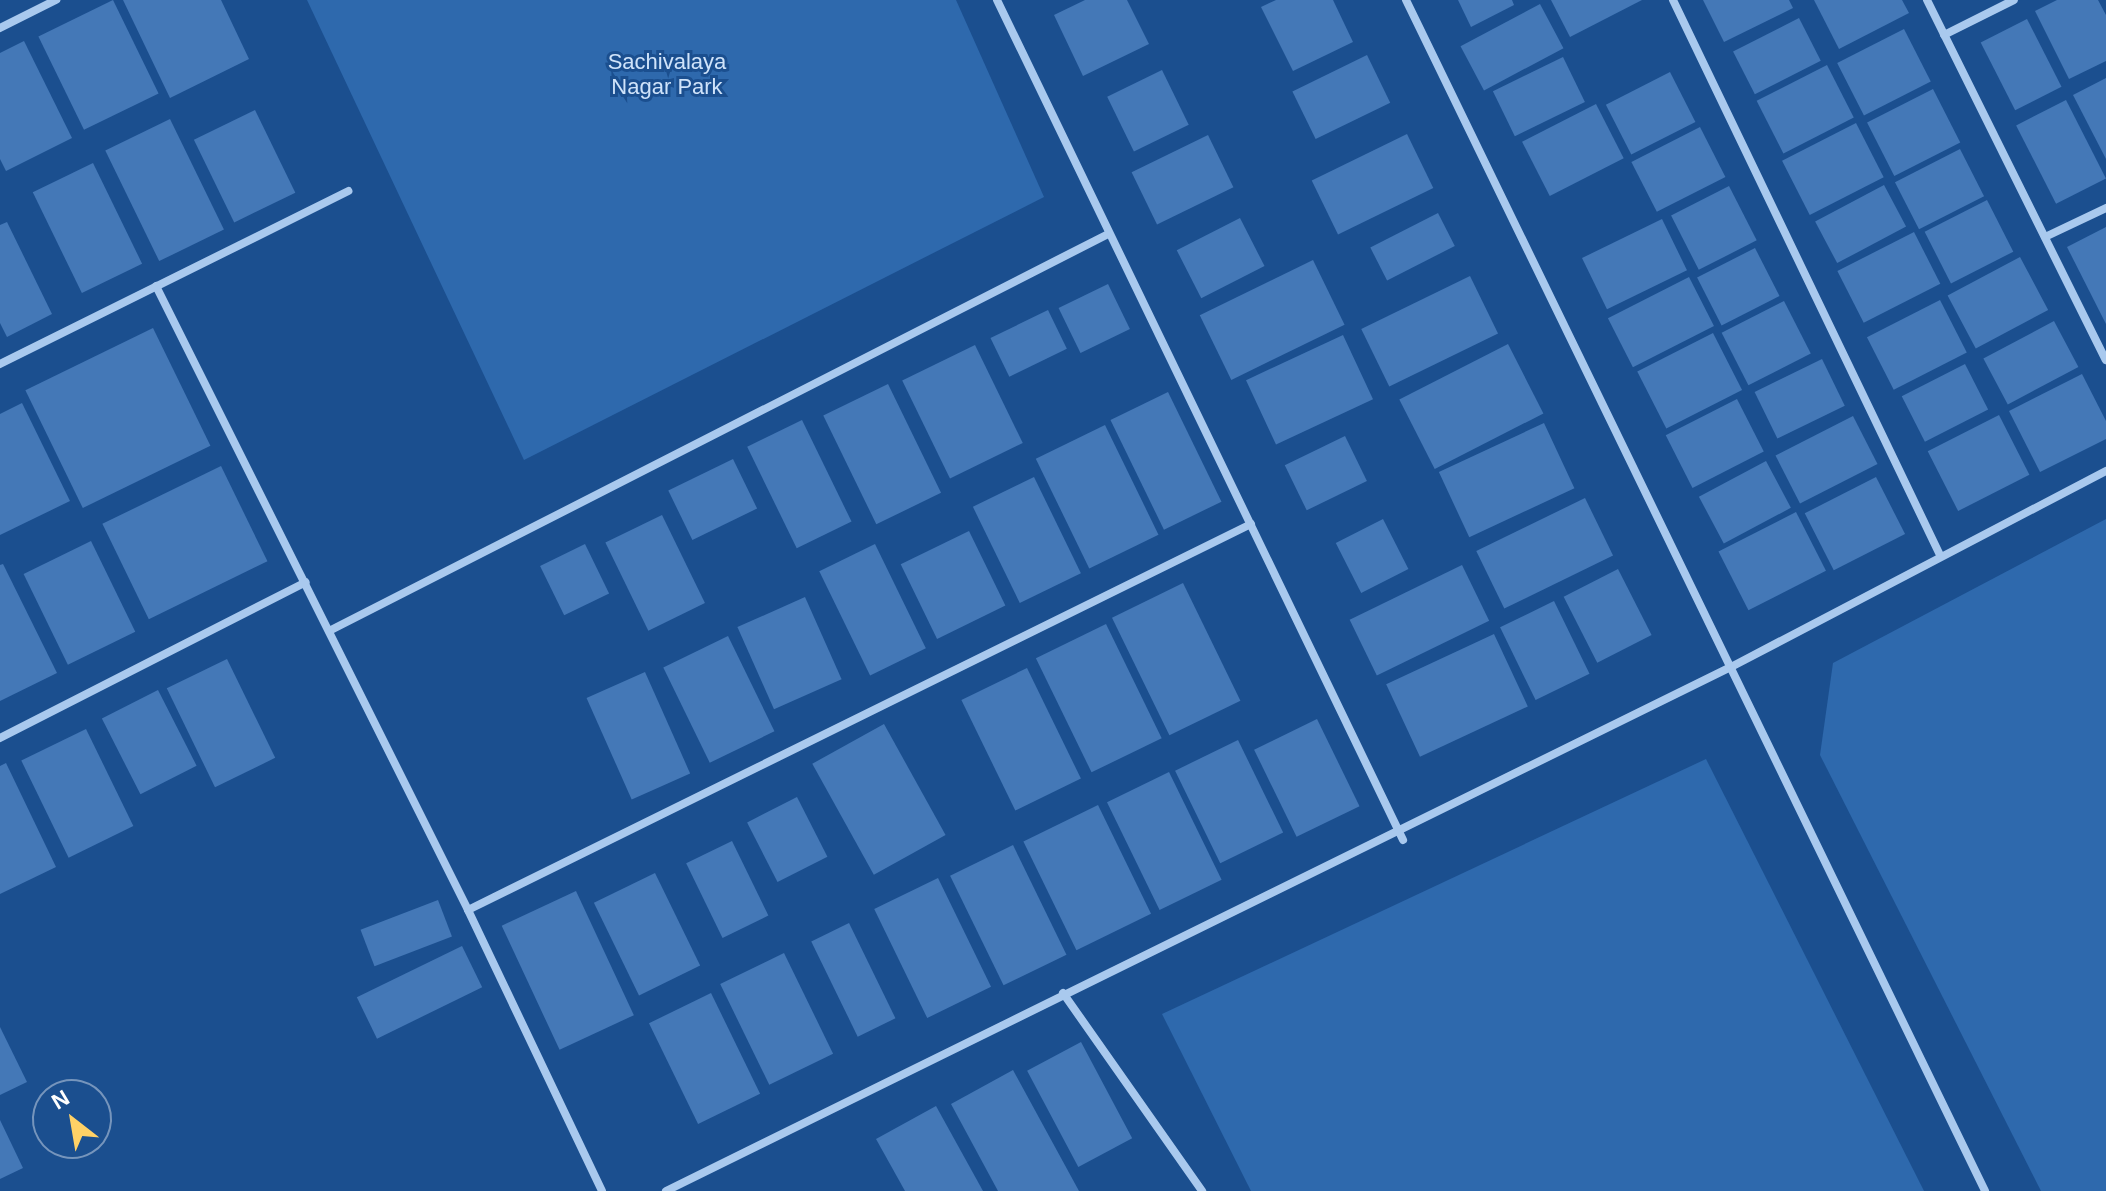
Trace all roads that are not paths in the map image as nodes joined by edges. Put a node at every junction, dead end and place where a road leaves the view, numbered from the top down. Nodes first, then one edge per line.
1 (56, 0) edge
2 (997, 0) edge
3 (1406, 0) edge
4 (1673, 0) edge
5 (1927, 0) edge
6 (2014, 0) edge
7 (0, 28) edge
8 (1944, 35) junction
9 (348, 191) dead end
10 (2106, 208) edge
11 (1108, 234) junction
12 (2045, 237) junction
13 (156, 286) junction
14 (2106, 360) edge
15 (0, 364) edge
16 (2106, 471) edge
17 (1251, 524) junction
18 (1940, 555) junction
19 (306, 582) junction
20 (329, 631) junction
21 (1731, 667) junction
22 (0, 738) edge
23 (1398, 829) junction
24 (1403, 840) dead end
25 (468, 910) junction
26 (1063, 993) junction
27 (602, 1191) edge
28 (666, 1191) edge
29 (1202, 1191) edge
30 (1985, 1191) edge

1 - 7 street
2 - 11 street
3 - 21 street
4 - 18 street
5 - 8 street
6 - 8 street
8 - 12 street
9 - 13 street
10 - 12 street
11 - 17 street
11 - 20 street
12 - 14 street
13 - 15 street
13 - 19 street
16 - 18 street
17 - 23 street
17 - 25 street
18 - 21 street
19 - 20 street
19 - 22 street
20 - 25 street
21 - 23 street
21 - 30 street
23 - 24 street
23 - 26 street
25 - 27 street
26 - 28 street
26 - 29 street

